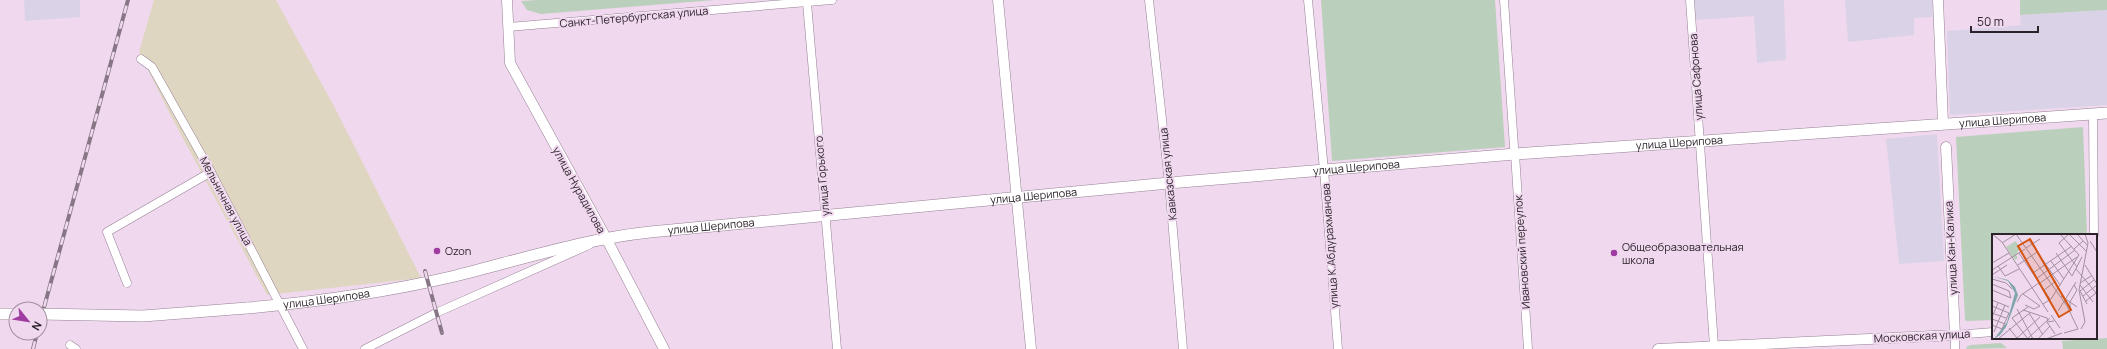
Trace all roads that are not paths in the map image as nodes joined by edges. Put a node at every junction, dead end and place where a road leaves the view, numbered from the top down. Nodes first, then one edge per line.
1 (507, 0) edge
2 (832, 0) edge
3 (998, 0) edge
4 (1149, 0) edge
5 (1308, 0) edge
6 (1504, 0) edge
7 (1690, 0) edge
8 (1938, 0) edge
9 (807, 3) junction
10 (508, 27) junction
11 (141, 59) dead end
12 (2107, 113) edge
13 (2093, 114) junction
14 (1943, 123) junction
15 (1700, 140) junction
16 (1946, 147) dead end
17 (1515, 151) junction
18 (1324, 170) junction
19 (211, 172) junction
20 (1169, 183) junction
21 (1016, 198) junction
22 (826, 215) junction
23 (2094, 234) edge
24 (606, 238) junction
25 (128, 283) dead end
26 (280, 305) junction
27 (48, 314) edge
28 (1992, 332) edge
29 (1955, 335) junction
30 (1714, 346) junction
31 (302, 349) edge
32 (365, 349) edge
33 (664, 349) edge
34 (836, 349) edge
35 (1031, 349) edge
36 (1183, 349) edge
37 (1338, 349) edge
38 (1528, 349) edge
39 (1658, 349) edge
40 (1955, 349) edge

1 - 10 street, улица Нурадилова
2 - 9 street, Санкт-Петербургская улица
3 - 21 street
4 - 20 street, Кавказская улица
5 - 18 street, улица К.Абдурахманова
6 - 17 street, Ивановский переулок
7 - 15 street, улица Сафонова
8 - 14 street
9 - 10 street, Санкт-Петербургская улица
9 - 22 street, улица Горького
10 - 24 street, улица Нурадилова
11 - 19 street, Мельничная улица
12 - 13 main road, улица Шерипова
13 - 14 main road, улица Шерипова
13 - 23 street
14 - 15 main road, улица Шерипова
15 - 17 main road, улица Шерипова
15 - 30 street, улица Сафонова
16 - 29 street, улица Кан-Калика
17 - 18 main road, улица Шерипова
17 - 38 street, Ивановский переулок
18 - 20 main road, улица Шерипова
18 - 37 street, улица К.Абдурахманова
19 - 25 street
19 - 26 street, Мельничная улица
20 - 21 main road, улица Шерипова
20 - 36 street, Кавказская улица
21 - 22 main road, улица Шерипова
21 - 35 street
22 - 24 main road, улица Шерипова
22 - 34 street, улица Горького
24 - 26 main road, улица Шерипова
24 - 32 street, улица Шерипова
24 - 33 street, улица Нурадилова
26 - 27 main road, улица Шерипова, bridge
26 - 31 street, Мельничная улица
28 - 29 street, Московская улица
29 - 30 street, Московская улица
29 - 40 street, улица Кан-Калика
30 - 39 street, Московская улица

